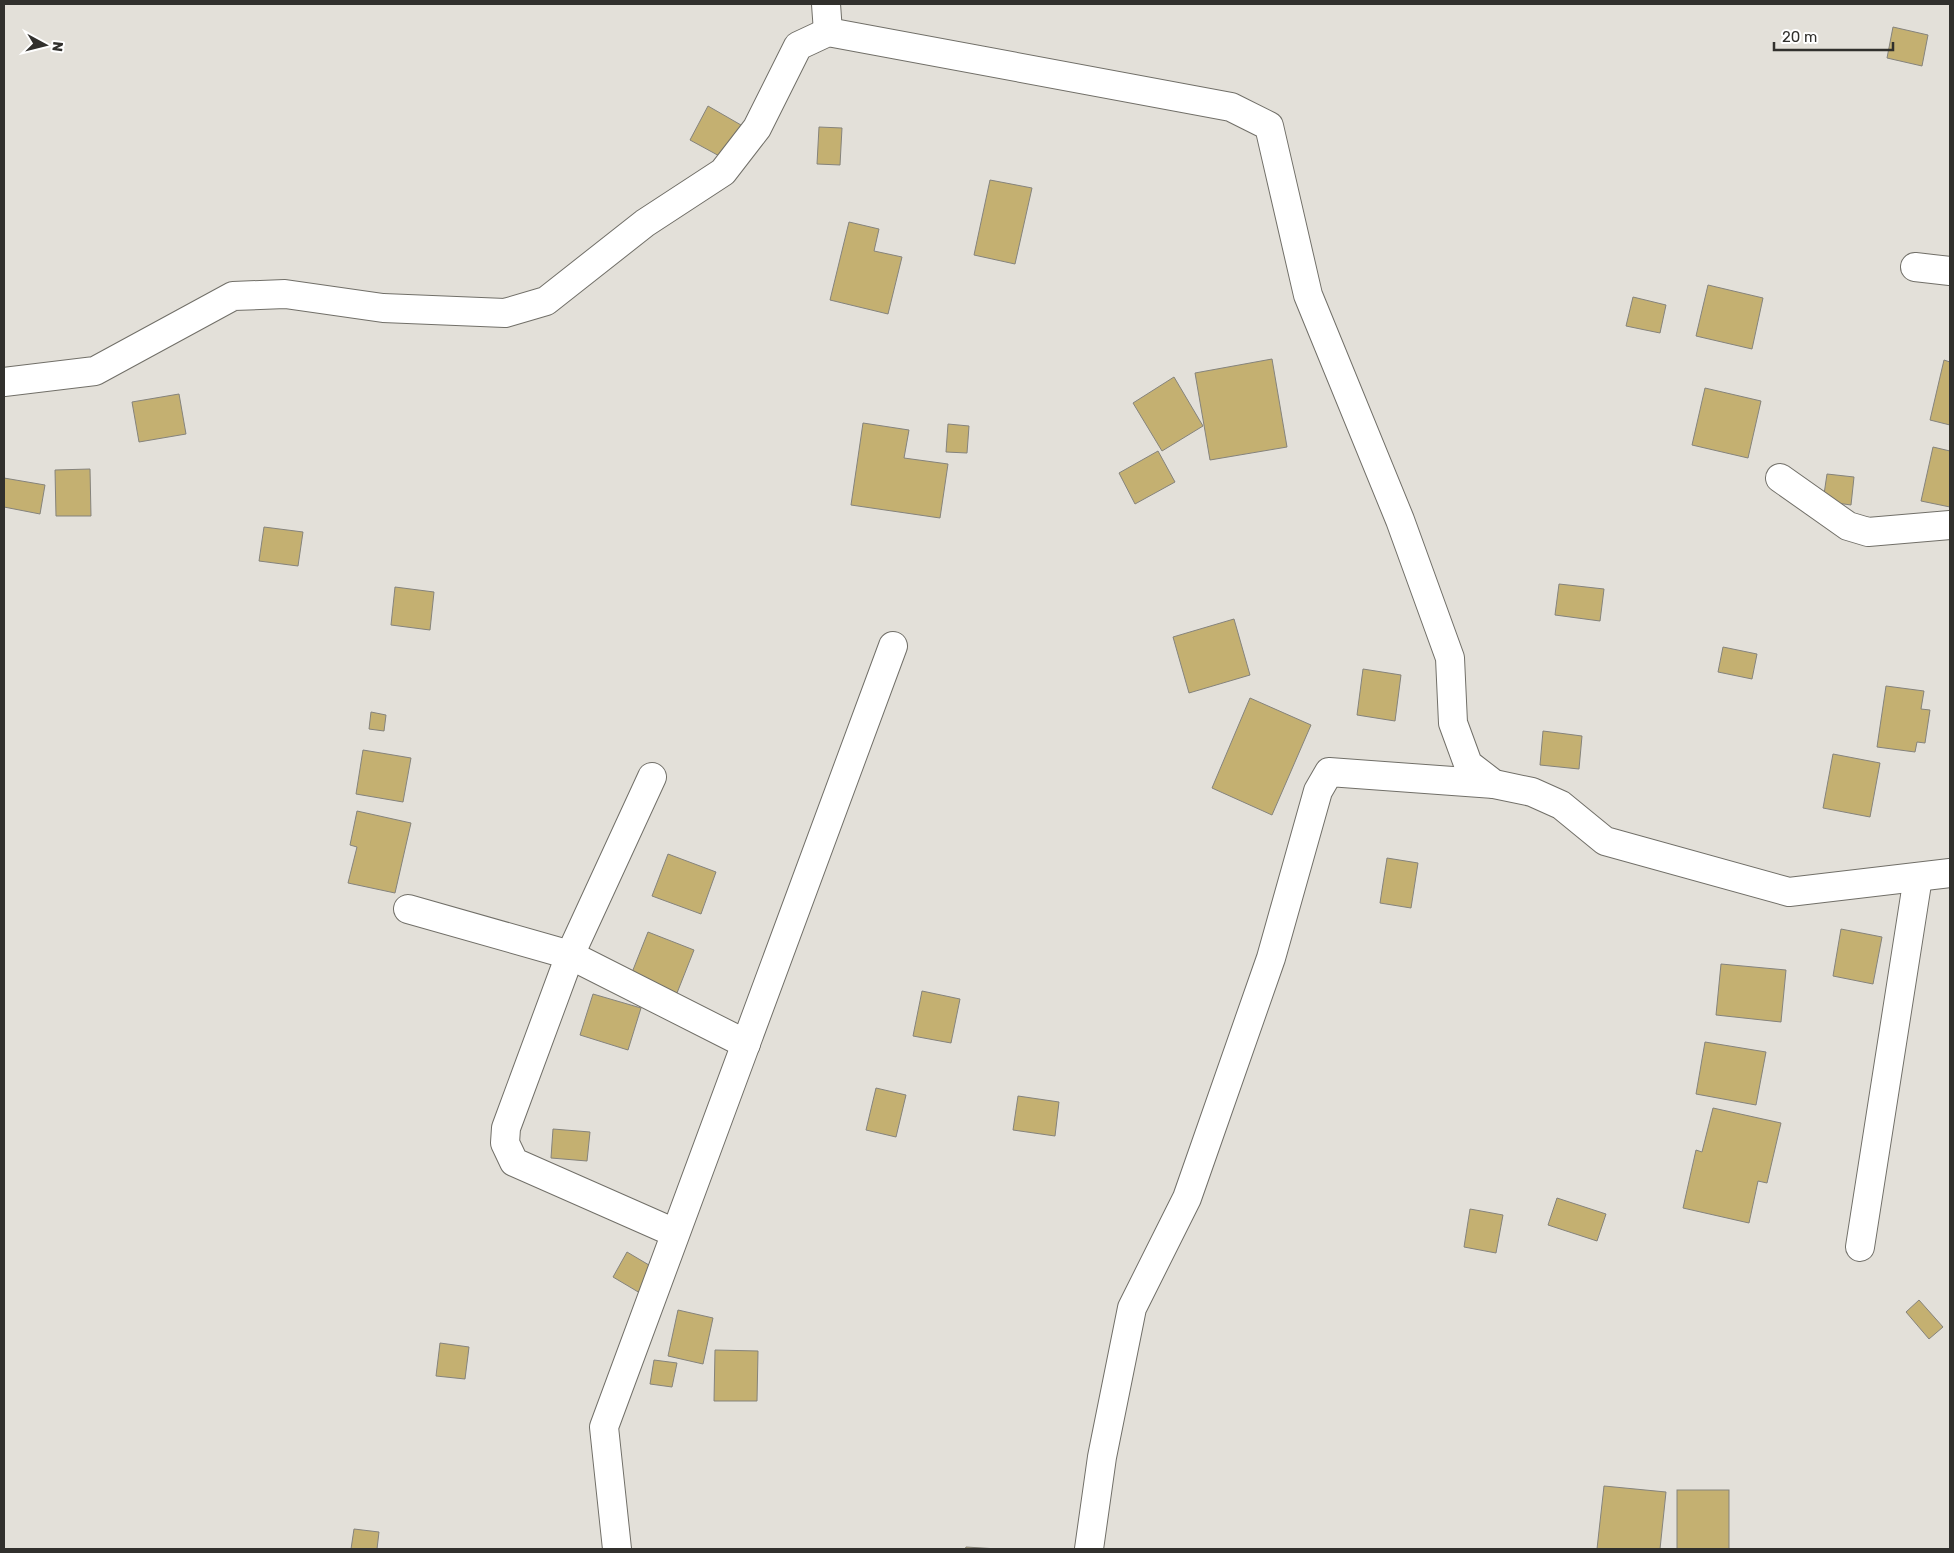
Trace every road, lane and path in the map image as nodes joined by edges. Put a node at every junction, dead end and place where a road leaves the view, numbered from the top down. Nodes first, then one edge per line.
1 (826, 4) edge
2 (828, 32) junction
3 (1915, 267) dead end
4 (1950, 271) edge
5 (4, 382) edge
6 (1780, 478) dead end
7 (1950, 526) edge
8 (892, 646) dead end
9 (652, 777) dead end
10 (1494, 784) junction
11 (1950, 874) edge
12 (1918, 877) junction
13 (408, 909) dead end
14 (570, 955) junction
15 (746, 1044) junction
16 (675, 1233) junction
17 (1860, 1247) dead end
18 (618, 1549) edge
19 (1090, 1549) edge

1 - 2 street
2 - 5 street
2 - 10 street
3 - 4 street
6 - 7 street
8 - 15 street
9 - 14 street
10 - 12 street
10 - 19 street
11 - 12 street
12 - 17 street
13 - 14 street
14 - 15 street
14 - 16 street
15 - 16 street
16 - 18 street

